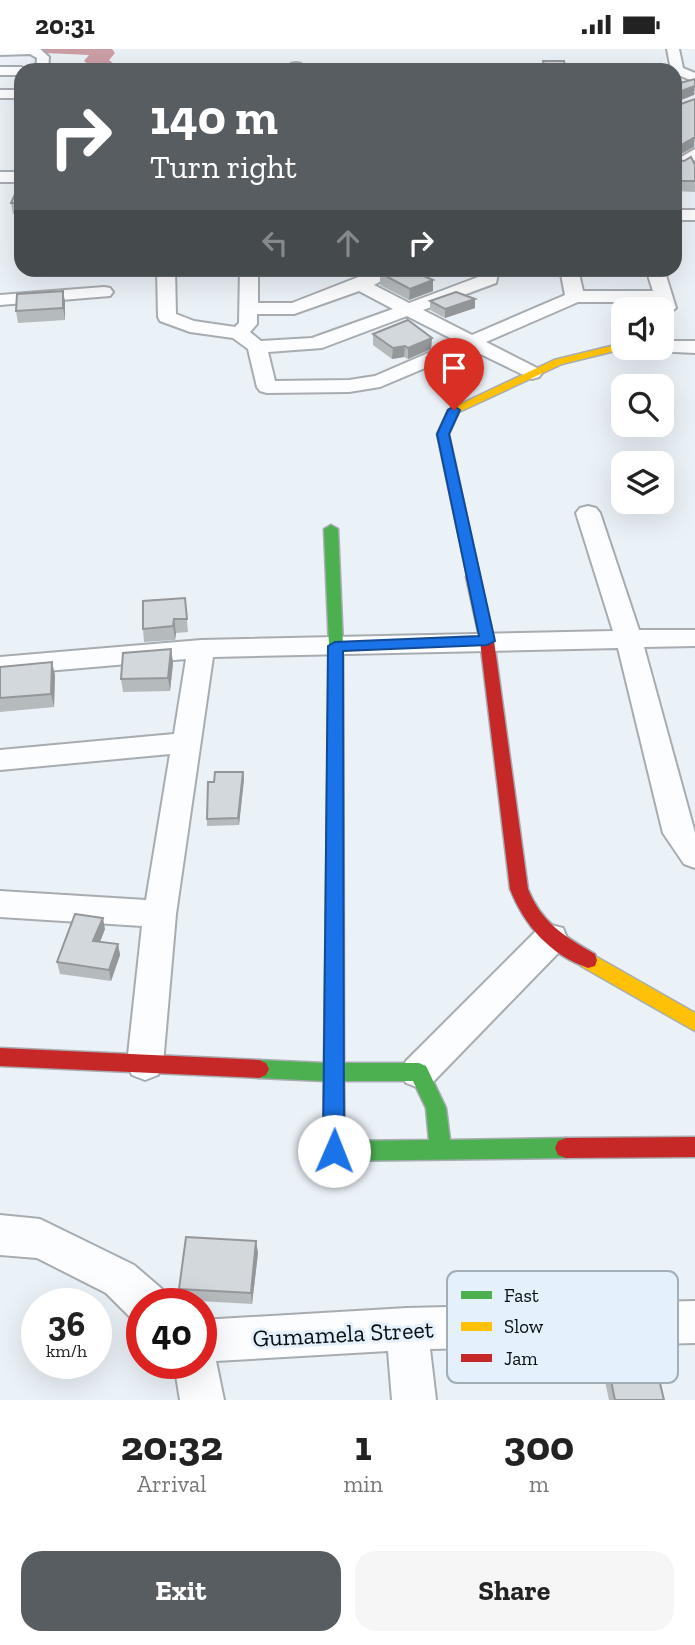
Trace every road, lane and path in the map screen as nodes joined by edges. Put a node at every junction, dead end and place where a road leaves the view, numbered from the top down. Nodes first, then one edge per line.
1 (0, 51) edge
2 (43, 63) edge
3 (166, 277) edge
4 (248, 277) edge
5 (377, 277) edge
6 (490, 277) edge
7 (571, 277) edge
8 (657, 277) edge
9 (360, 285) junction
10 (104, 292) dead end
11 (575, 297) junction
12 (0, 300) edge
13 (249, 309) junction
14 (409, 309) junction
15 (239, 333) junction
16 (470, 340) junction
17 (257, 347) junction
18 (611, 347) edge
19 (674, 347) edge
20 (695, 347) edge
21 (533, 373) junction
22 (588, 513) dead end
23 (331, 529) dead end
24 (695, 638) edge
25 (629, 639) junction
26 (487, 641) junction
27 (335, 646) junction
28 (201, 649) junction
29 (0, 666) edge
30 (186, 743) junction
31 (0, 760) edge
32 (695, 856) edge
33 (0, 904) edge
34 (160, 914) junction
35 (551, 938) junction
36 (695, 1023) edge
37 (0, 1057) edge
38 (145, 1064) junction
39 (334, 1072) junction
40 (419, 1072) junction
41 (695, 1147) edge
42 (441, 1150) junction
43 (0, 1235) edge
44 (130, 1288) edge
45 (447, 1328) edge
46 (407, 1329) junction
47 (217, 1340) edge
48 (198, 1379) edge
49 (202, 1400) edge
50 (414, 1400) edge

1 - 2 street
3 - 15 street
4 - 13 street
5 - 9 street
6 - 14 street
7 - 11 street
8 - 11 street
9 - 13 street
9 - 14 street
10 - 12 street
11 - 16 street
13 - 15 street
14 - 16 street
14 - 17 street
15 - 17 street
16 - 17 street
16 - 21 street
18 - 21 street
19 - 20 street
21 - 26 street
22 - 25 street
23 - 27 street
24 - 25 street
25 - 26 street
25 - 32 street
26 - 27 street
26 - 35 street
27 - 28 street
27 - 39 street
28 - 29 street
28 - 30 street
30 - 31 street
30 - 34 street
33 - 34 street
34 - 38 street
35 - 36 street
35 - 40 street
37 - 38 street
38 - 39 street
39 - 40 street
39 - 42 street
40 - 42 street
41 - 42 street
43 - 44 street
45 - 46 street, Gumamela Street
46 - 47 street, Gumamela Street
46 - 50 street
48 - 49 street

